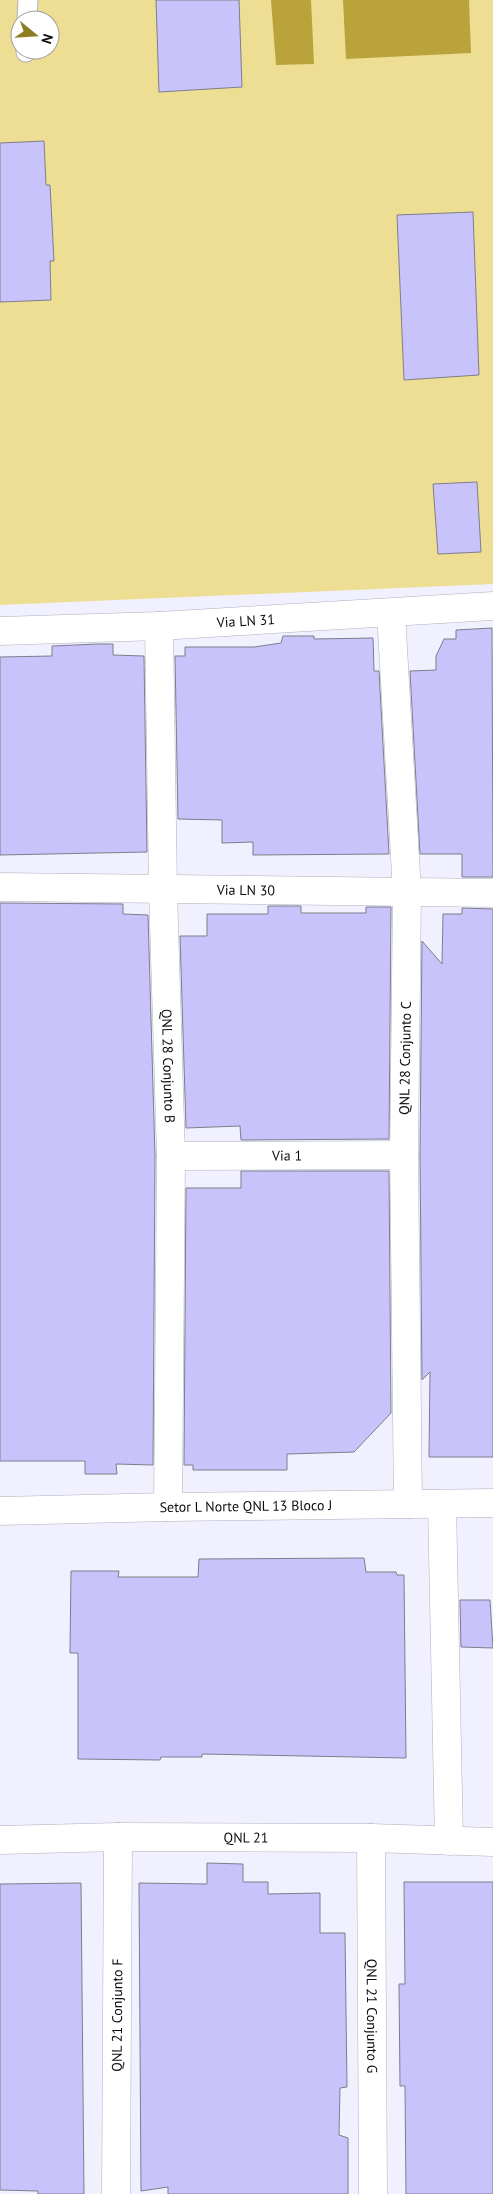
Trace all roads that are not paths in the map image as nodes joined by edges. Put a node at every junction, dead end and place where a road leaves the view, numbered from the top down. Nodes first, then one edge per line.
1 (493, 606) edge
2 (391, 613) junction
3 (159, 626) junction
4 (0, 631) edge
5 (0, 887) edge
6 (163, 890) junction
7 (407, 892) junction
8 (493, 893) edge
9 (404, 1154) junction
10 (171, 1156) junction
11 (408, 1504) junction
12 (442, 1504) junction
13 (493, 1504) edge
14 (168, 1506) junction
15 (0, 1511) edge
16 (118, 1837) junction
17 (371, 1838) junction
18 (0, 1840) edge
19 (449, 1841) junction
20 (493, 1842) edge
21 (116, 2194) edge
22 (373, 2194) edge

1 - 2 street, Via LN 31
2 - 3 street, Via LN 31
2 - 7 street, QNL 28 Conjunto C
3 - 4 street, Via LN 31
3 - 6 street, QNL 28 Conjunto B
5 - 6 street, Via LN 30
6 - 7 street, Via LN 30
6 - 10 street, QNL 28 Conjunto B
7 - 8 street, Via LN 30
7 - 9 street, QNL 28 Conjunto C
9 - 10 street, Via 1
9 - 11 street, QNL 28 Conjunto C
10 - 14 street, QNL 28 Conjunto B
11 - 12 street, Setor L Norte QNL 13 Bloco J
11 - 14 street, Setor L Norte QNL 13 Bloco J
12 - 13 street, Setor L Norte QNL 13 Bloco J
12 - 19 street
14 - 15 street, Setor L Norte QNL 13 Bloco J
16 - 17 street, QNL 21
16 - 18 street, QNL 21
16 - 21 street, QNL 21 Conjunto F
17 - 19 street, QNL 21
17 - 22 street, QNL 21 Conjunto G
19 - 20 street, QNL 21

